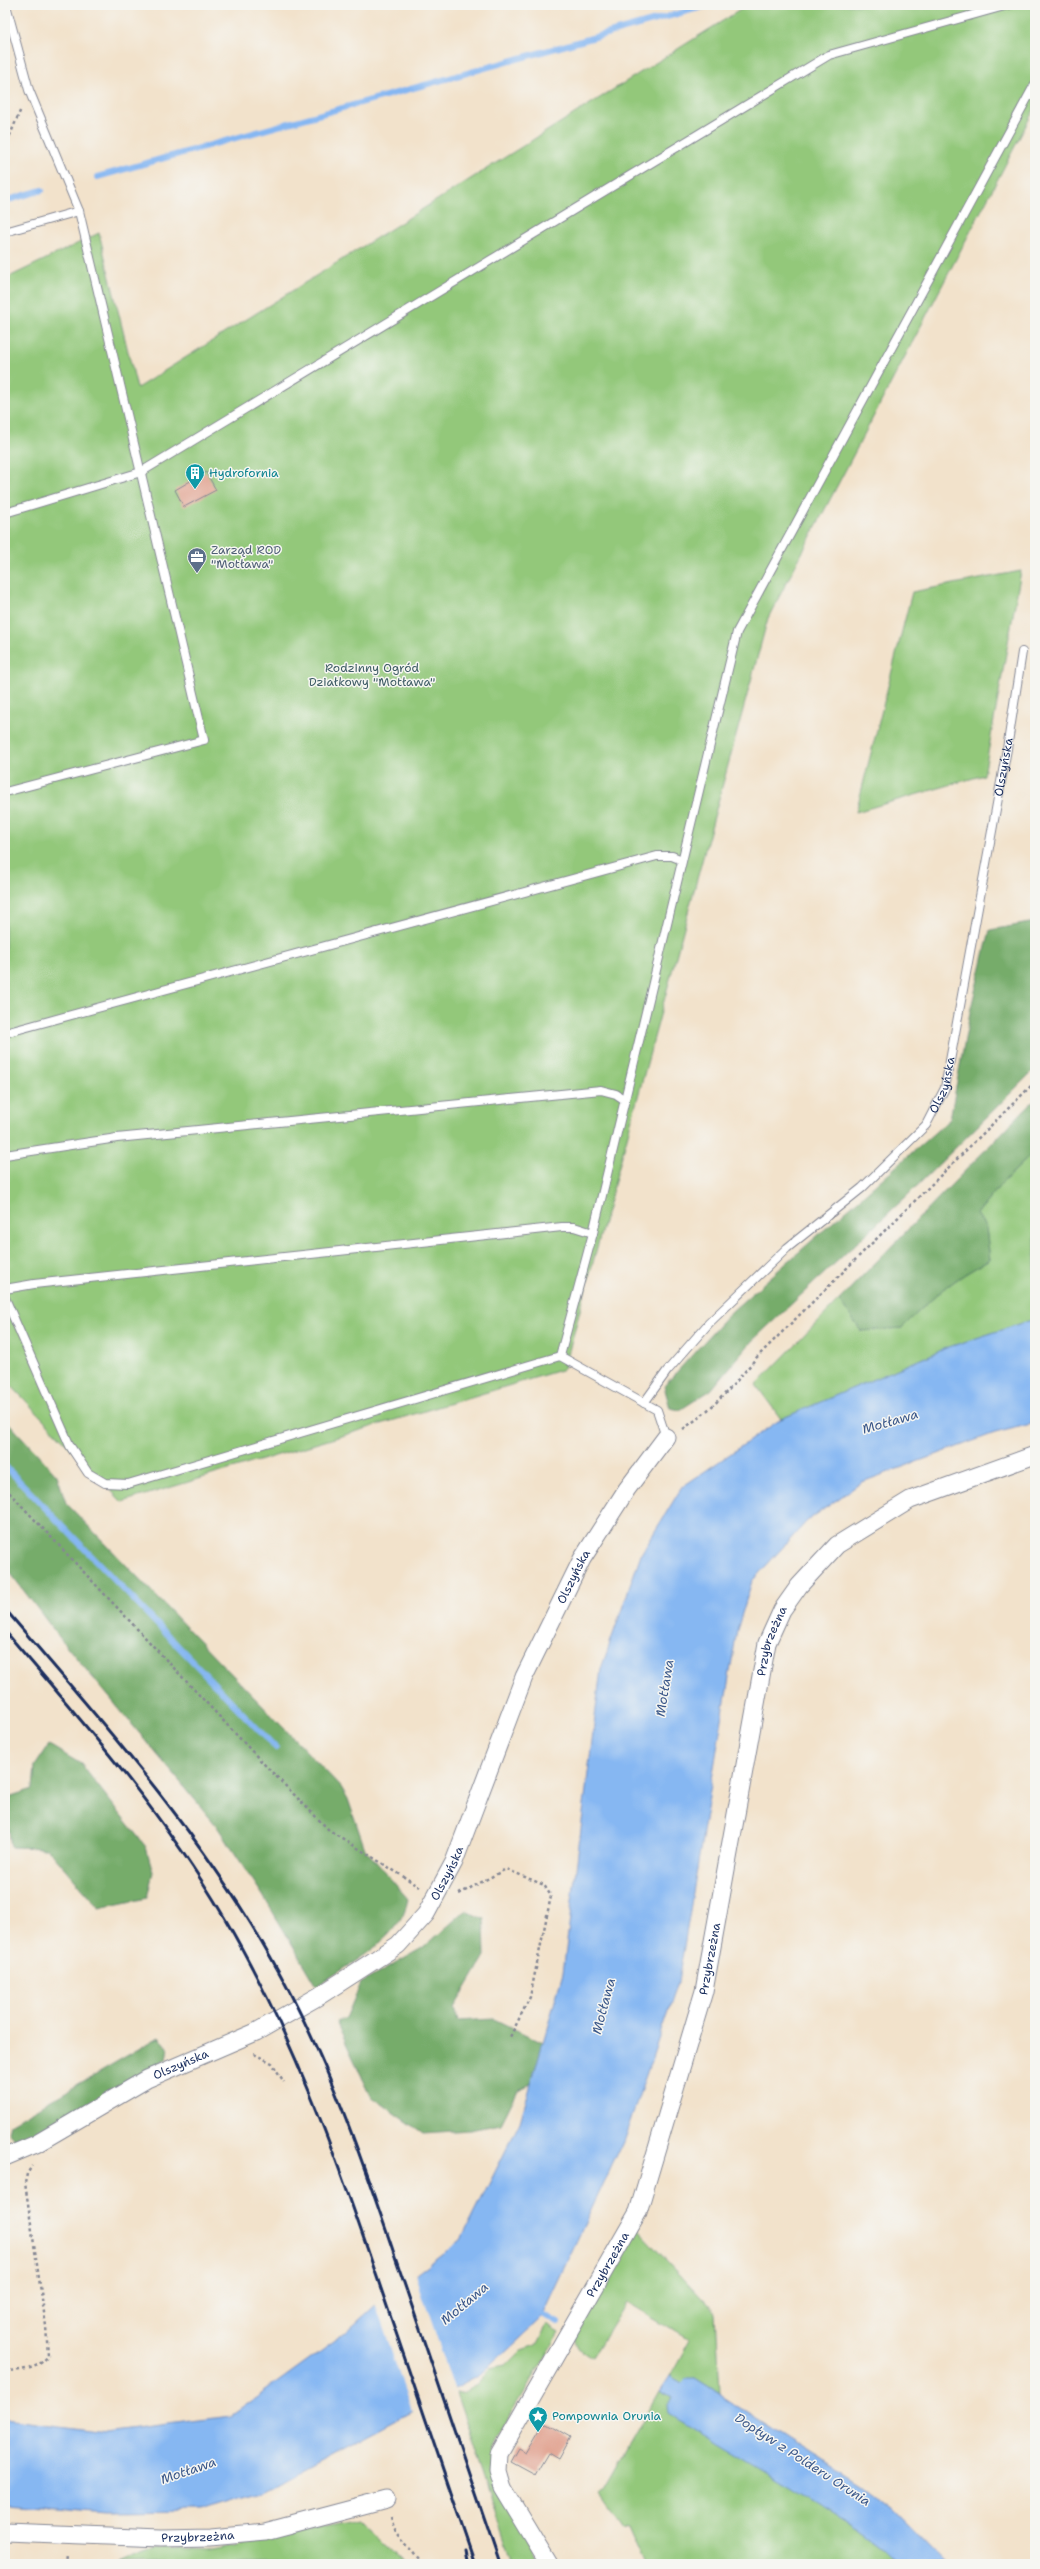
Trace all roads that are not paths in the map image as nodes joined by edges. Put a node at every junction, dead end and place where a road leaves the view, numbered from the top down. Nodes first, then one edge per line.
1 (6, 5) edge
2 (1008, 5) edge
3 (1035, 84) edge
4 (79, 211) junction
5 (5, 232) edge
6 (141, 472) junction
7 (5, 514) edge
8 (1022, 652) dead end
9 (5, 792) edge
10 (682, 860) junction
11 (5, 1032) edge
12 (625, 1100) junction
13 (5, 1155) edge
14 (593, 1233) junction
15 (5, 1289) edge
16 (5, 1298) edge
17 (563, 1358) junction
18 (644, 1403) junction
19 (666, 1437) joint
20 (1035, 1455) edge
21 (5, 2157) edge
22 (386, 2500) road end
23 (5, 2532) edge
24 (548, 2562) edge

1 - 4 lane
2 - 6 lane
3 - 10 lane
4 - 5 lane
4 - 6 lane
6 - 7 lane
6 - 9 lane
8 - 18 lane, Olszyńska
10 - 11 lane
10 - 12 lane
12 - 13 lane
12 - 14 lane
14 - 15 lane
14 - 17 lane
16 - 17 lane
17 - 18 lane
18 - 19 lane
19 - 21 street, Olszyńska
20 - 24 street, Przybrzeżna
22 - 23 street, Przybrzeżna

